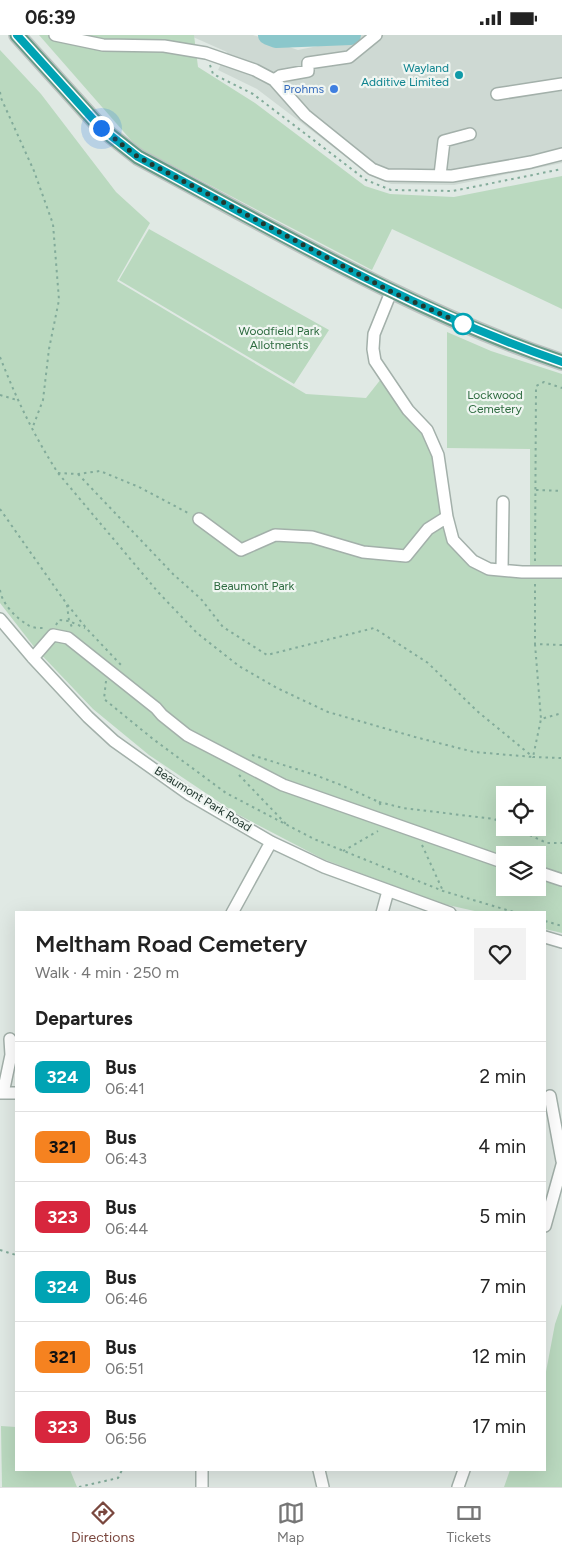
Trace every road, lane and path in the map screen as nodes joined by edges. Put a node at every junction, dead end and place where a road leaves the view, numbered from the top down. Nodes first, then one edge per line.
1 (55, 35) edge
2 (376, 35) edge
3 (21, 36) edge
4 (206, 53) junction
5 (274, 80) junction
6 (562, 84) edge
7 (0, 92) edge
8 (497, 94) dead end
9 (470, 134) dead end
10 (562, 154) edge
11 (562, 169) edge
12 (440, 175) junction
13 (392, 292) junction
14 (0, 357) edge
15 (562, 362) edge
16 (562, 388) edge
17 (0, 395) edge
18 (17, 400) junction
19 (32, 429) junction
20 (58, 473) junction
21 (78, 474) junction
22 (536, 490) junction
23 (562, 491) edge
24 (503, 503) dead end
25 (0, 509) edge
26 (447, 517) junction
27 (199, 519) joint
28 (502, 570) junction
29 (535, 571) junction
30 (562, 571) edge
31 (0, 590) edge
32 (66, 603) junction
33 (0, 619) edge
34 (70, 621) junction
35 (46, 629) dead end
36 (54, 629) dead end
37 (87, 629) junction
38 (68, 638) junction
39 (535, 644) junction
40 (562, 645) edge
41 (33, 658) junction
42 (122, 667) dead end
43 (107, 669) junction
44 (562, 713) edge
45 (541, 719) junction
46 (248, 755) dead end
47 (533, 757) junction
48 (562, 758) edge
49 (235, 771) dead end
50 (378, 801) junction
51 (496, 820) edge
52 (391, 823) junction
53 (289, 826) junction
54 (416, 831) junction
55 (532, 836) edge
56 (271, 841) junction
57 (562, 843) edge
58 (343, 851) junction
59 (496, 860) edge
60 (546, 875) edge
61 (562, 880) edge
62 (388, 891) junction
63 (444, 891) junction
64 (233, 911) edge
65 (383, 911) edge
66 (444, 911) edge
67 (510, 911) edge
68 (546, 921) edge
69 (562, 926) edge
70 (546, 937) edge
71 (562, 942) edge
72 (10, 1039) dead end
73 (1, 1093) edge
74 (15, 1093) edge
75 (552, 1096) edge
76 (562, 1163) edge
77 (546, 1222) edge
78 (0, 1250) edge
79 (15, 1255) edge
80 (122, 1471) edge
81 (202, 1471) edge
82 (319, 1471) edge
83 (464, 1471) edge
84 (79, 1487) edge
85 (202, 1487) edge
86 (324, 1487) edge
87 (458, 1487) edge

1 - 4 street
2 - 5 street
3 - 13 main road
4 - 5 street
4 - 11 path
5 - 12 street
6 - 8 street
7 - 19 path
9 - 12 street
10 - 12 street
13 - 15 main road
13 - 26 street
14 - 18 path
16 - 22 path
17 - 18 path
18 - 19 path
19 - 20 path
20 - 21 path
20 - 47 path
21 - 27 path
21 - 47 path
22 - 23 path
22 - 29 path
24 - 28 street
25 - 32 path
26 - 27 street
26 - 28 street
28 - 29 street
29 - 30 street
29 - 39 path
31 - 35 path
32 - 34 path
32 - 37 path
33 - 41 street, Beaumont Park Road
34 - 36 path
34 - 37 path
34 - 38 path
37 - 42 path
38 - 41 street
38 - 43 street
39 - 40 path
39 - 45 path
41 - 56 street, Beaumont Park Road
43 - 52 street
43 - 53 path
44 - 45 path
45 - 47 path
46 - 50 path
47 - 48 path
49 - 53 path
50 - 51 path
50 - 52 path
52 - 54 street
52 - 58 path
53 - 58 path
54 - 59 street
54 - 63 path
55 - 57 path
56 - 62 street, Beaumont Park Road
56 - 64 street
58 - 63 path
60 - 61 street
62 - 65 street
62 - 66 street, Beaumont Park Road
63 - 67 path
68 - 69 path
70 - 71 street
72 - 73 street
73 - 74 street
75 - 76 street
76 - 77 street
78 - 79 path
80 - 84 path
81 - 85 street
82 - 86 street
83 - 87 street

